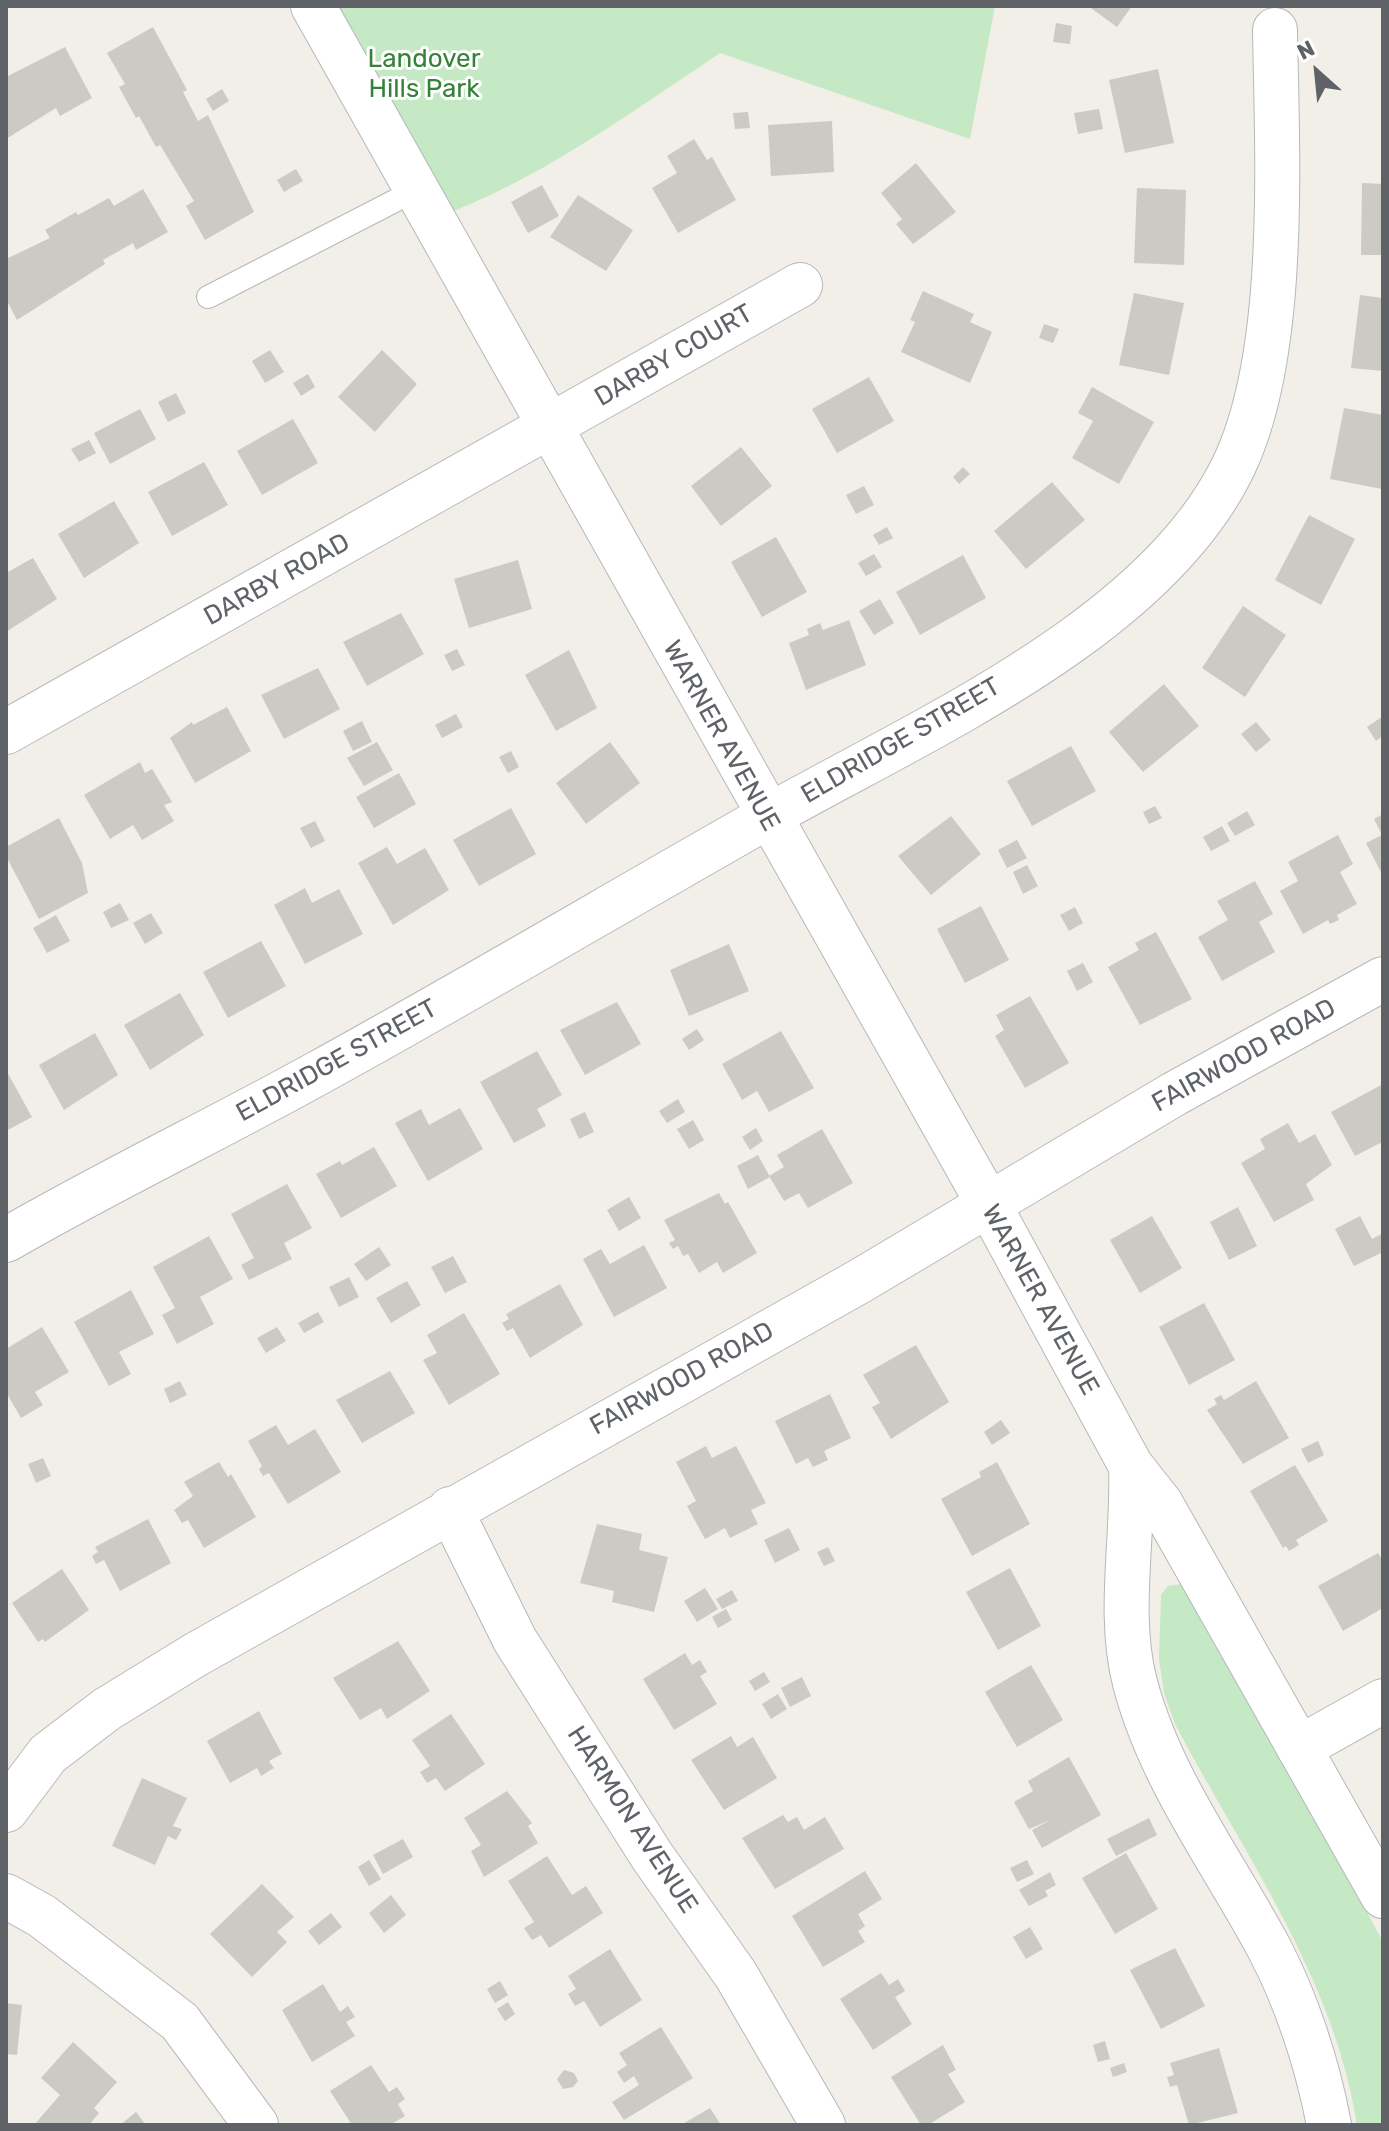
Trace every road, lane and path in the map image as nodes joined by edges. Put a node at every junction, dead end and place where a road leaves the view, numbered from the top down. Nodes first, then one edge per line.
1 (313, 6) edge
2 (1275, 30) dead end
3 (416, 190) junction
4 (800, 285) dead end
5 (208, 297) dead end
6 (548, 428) junction
7 (6, 732) edge
8 (767, 817) junction
9 (1383, 979) edge
10 (989, 1205) junction
11 (6, 1240) edge
12 (1131, 1466) junction
13 (450, 1509) junction
14 (1383, 1701) edge
15 (1299, 1748) junction
16 (6, 1810) edge
17 (6, 1896) edge
18 (1383, 1896) edge
19 (256, 2125) edge
20 (823, 2125) edge
21 (1329, 2125) edge

1 - 3 street, WARNER AVENUE
2 - 8 street, ELDRIDGE STREET
3 - 5 lane
3 - 6 street, WARNER AVENUE
4 - 6 street, DARBY COURT
6 - 7 street, DARBY ROAD
6 - 8 street, WARNER AVENUE
8 - 10 street, WARNER AVENUE
8 - 11 street, ELDRIDGE STREET
9 - 10 street, FAIRWOOD ROAD
10 - 12 street, WARNER AVENUE
10 - 13 street, FAIRWOOD ROAD
12 - 15 street, WARNER AVENUE
12 - 21 street, WARNER AVENUE
13 - 16 street, FAIRWOOD ROAD
13 - 20 street, HARMON AVENUE
14 - 15 street
15 - 18 street, WARNER AVENUE
17 - 19 street

